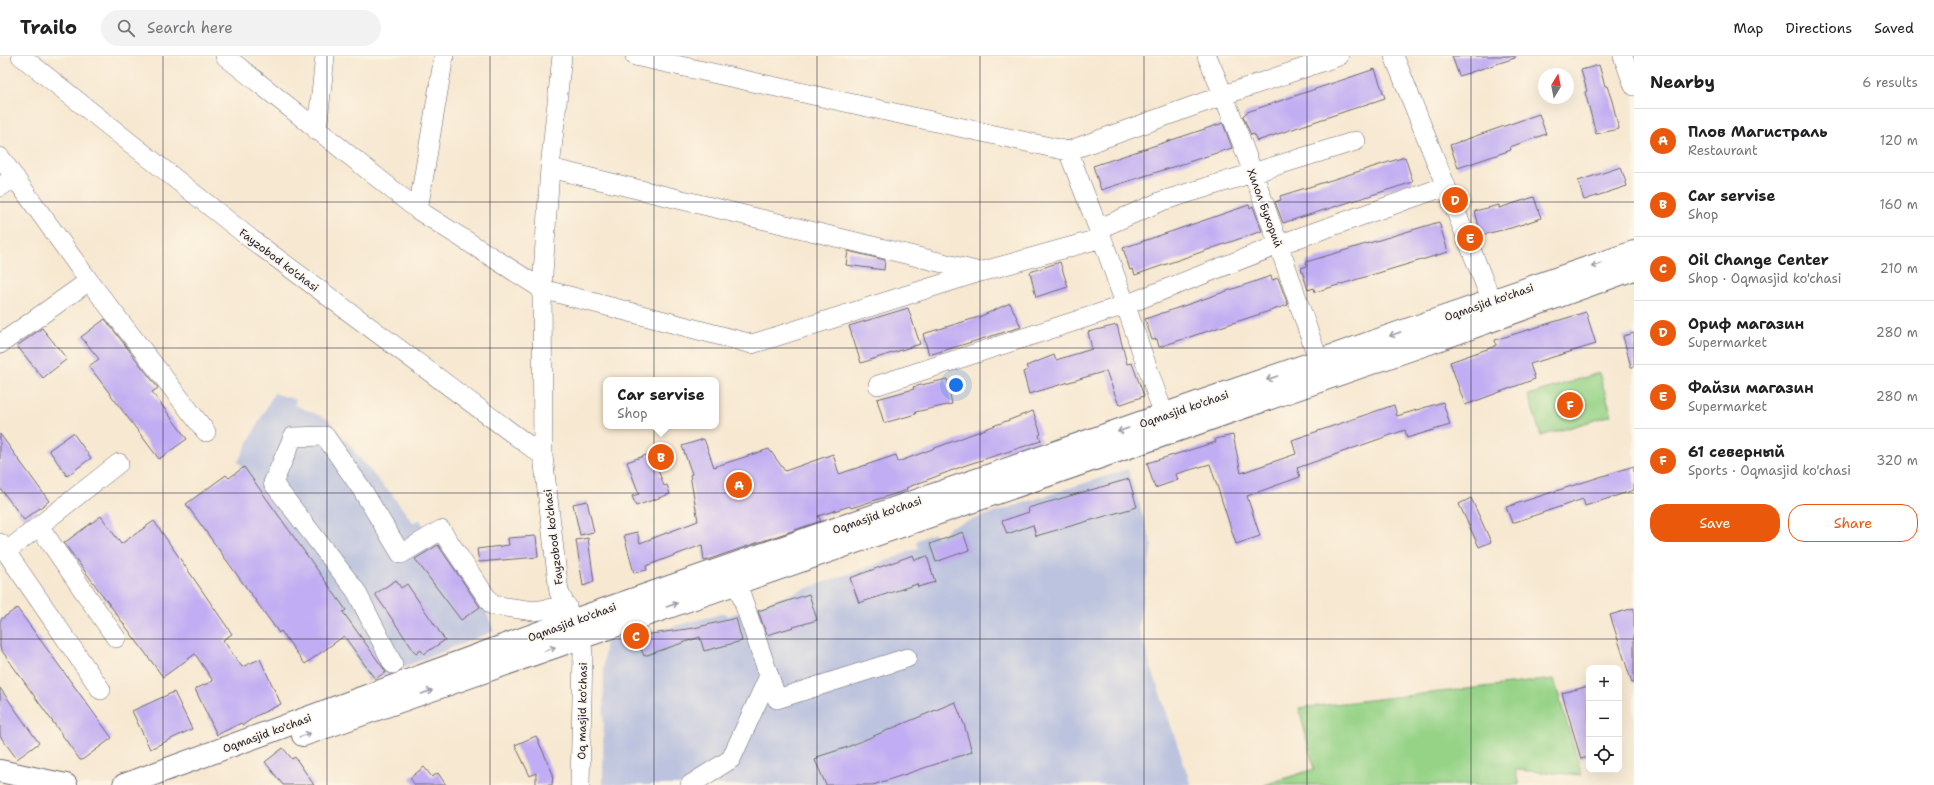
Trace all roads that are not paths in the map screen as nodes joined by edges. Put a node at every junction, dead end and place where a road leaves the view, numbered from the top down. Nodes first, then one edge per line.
1 (21, 56) edge
2 (225, 56) edge
3 (325, 56) edge
4 (444, 56) edge
5 (562, 56) edge
6 (635, 56) edge
7 (1207, 56) edge
8 (1339, 56) edge
9 (1394, 56) edge
10 (1623, 56) edge
11 (1634, 86) edge
12 (1224, 95) junction
13 (317, 130) junction
14 (1356, 141) dead end
15 (1068, 151) junction
16 (0, 157) edge
17 (550, 168) junction
18 (1253, 173) junction
19 (7, 182) edge
20 (1446, 186) junction
21 (418, 210) junction
22 (1100, 234) junction
23 (1278, 245) junction
24 (1634, 252) edge
25 (1634, 269) edge
26 (980, 272) junction
27 (89, 281) junction
28 (542, 289) junction
29 (1492, 302) junction
30 (1125, 305) junction
31 (1427, 333) junction
32 (0, 344) edge
33 (1319, 362) junction
34 (878, 385) dead end
35 (1164, 415) junction
36 (206, 432) dead end
37 (543, 456) junction
38 (119, 463) dead end
39 (39, 526) junction
40 (3, 547) edge
41 (737, 582) junction
42 (574, 621) junction
43 (116, 638) dead end
44 (907, 658) dead end
45 (394, 664) dead end
46 (769, 676) junction
47 (101, 690) dead end
48 (0, 771) edge
49 (19, 785) edge
50 (66, 785) edge
51 (124, 785) edge
52 (162, 785) edge
53 (580, 785) edge
54 (690, 785) edge

1 - 37 street, Fayzobod ko'chasi
2 - 13 street
3 - 13 street
4 - 21 street
5 - 17 street, Fayzobod ko'chasi
6 - 15 street
7 - 12 street, Хилол Бухорий
8 - 12 street
9 - 20 street
10 - 11 street
12 - 15 street
12 - 18 street, Хилол Бухорий
13 - 21 street
14 - 18 street
15 - 22 street
16 - 19 street
17 - 26 street
17 - 28 street, Fayzobod ko'chasi
18 - 22 street
18 - 23 street, Хилол Бухорий
19 - 27 street
20 - 23 street
20 - 29 street
21 - 28 street
22 - 26 street
22 - 30 street
23 - 30 street
23 - 33 street, Хилол Бухорий
24 -> 29 main road, Oqmasjid ko'chasi
25 - 31 main road, Oqmasjid ko'chasi
26 - 28 street
27 - 32 street
27 - 36 street
28 - 37 street, Fayzobod ko'chasi
29 - 31 main road, Oqmasjid ko'chasi
30 - 34 street
30 - 35 street
31 -> 33 main road, Oqmasjid ko'chasi
31 - 41 main road, Oqmasjid ko'chasi
33 -> 35 main road, Oqmasjid ko'chasi
35 -> 42 main road, Oqmasjid ko'chasi
37 - 42 street, Fayzobod ko'chasi
38 - 39 street
39 - 40 street
39 - 43 street
40 - 47 street
42 -> 41 main road, Oqmasjid ko'chasi
41 - 46 street
42 - 45 street
42 - 51 main road, Oqmasjid ko'chasi
52 -> 42 main road, Oqmasjid ko'chasi
42 - 53 street, Oq masjid ko'chasi
44 - 46 street
46 - 54 street
48 - 49 main road
48 - 50 main road

